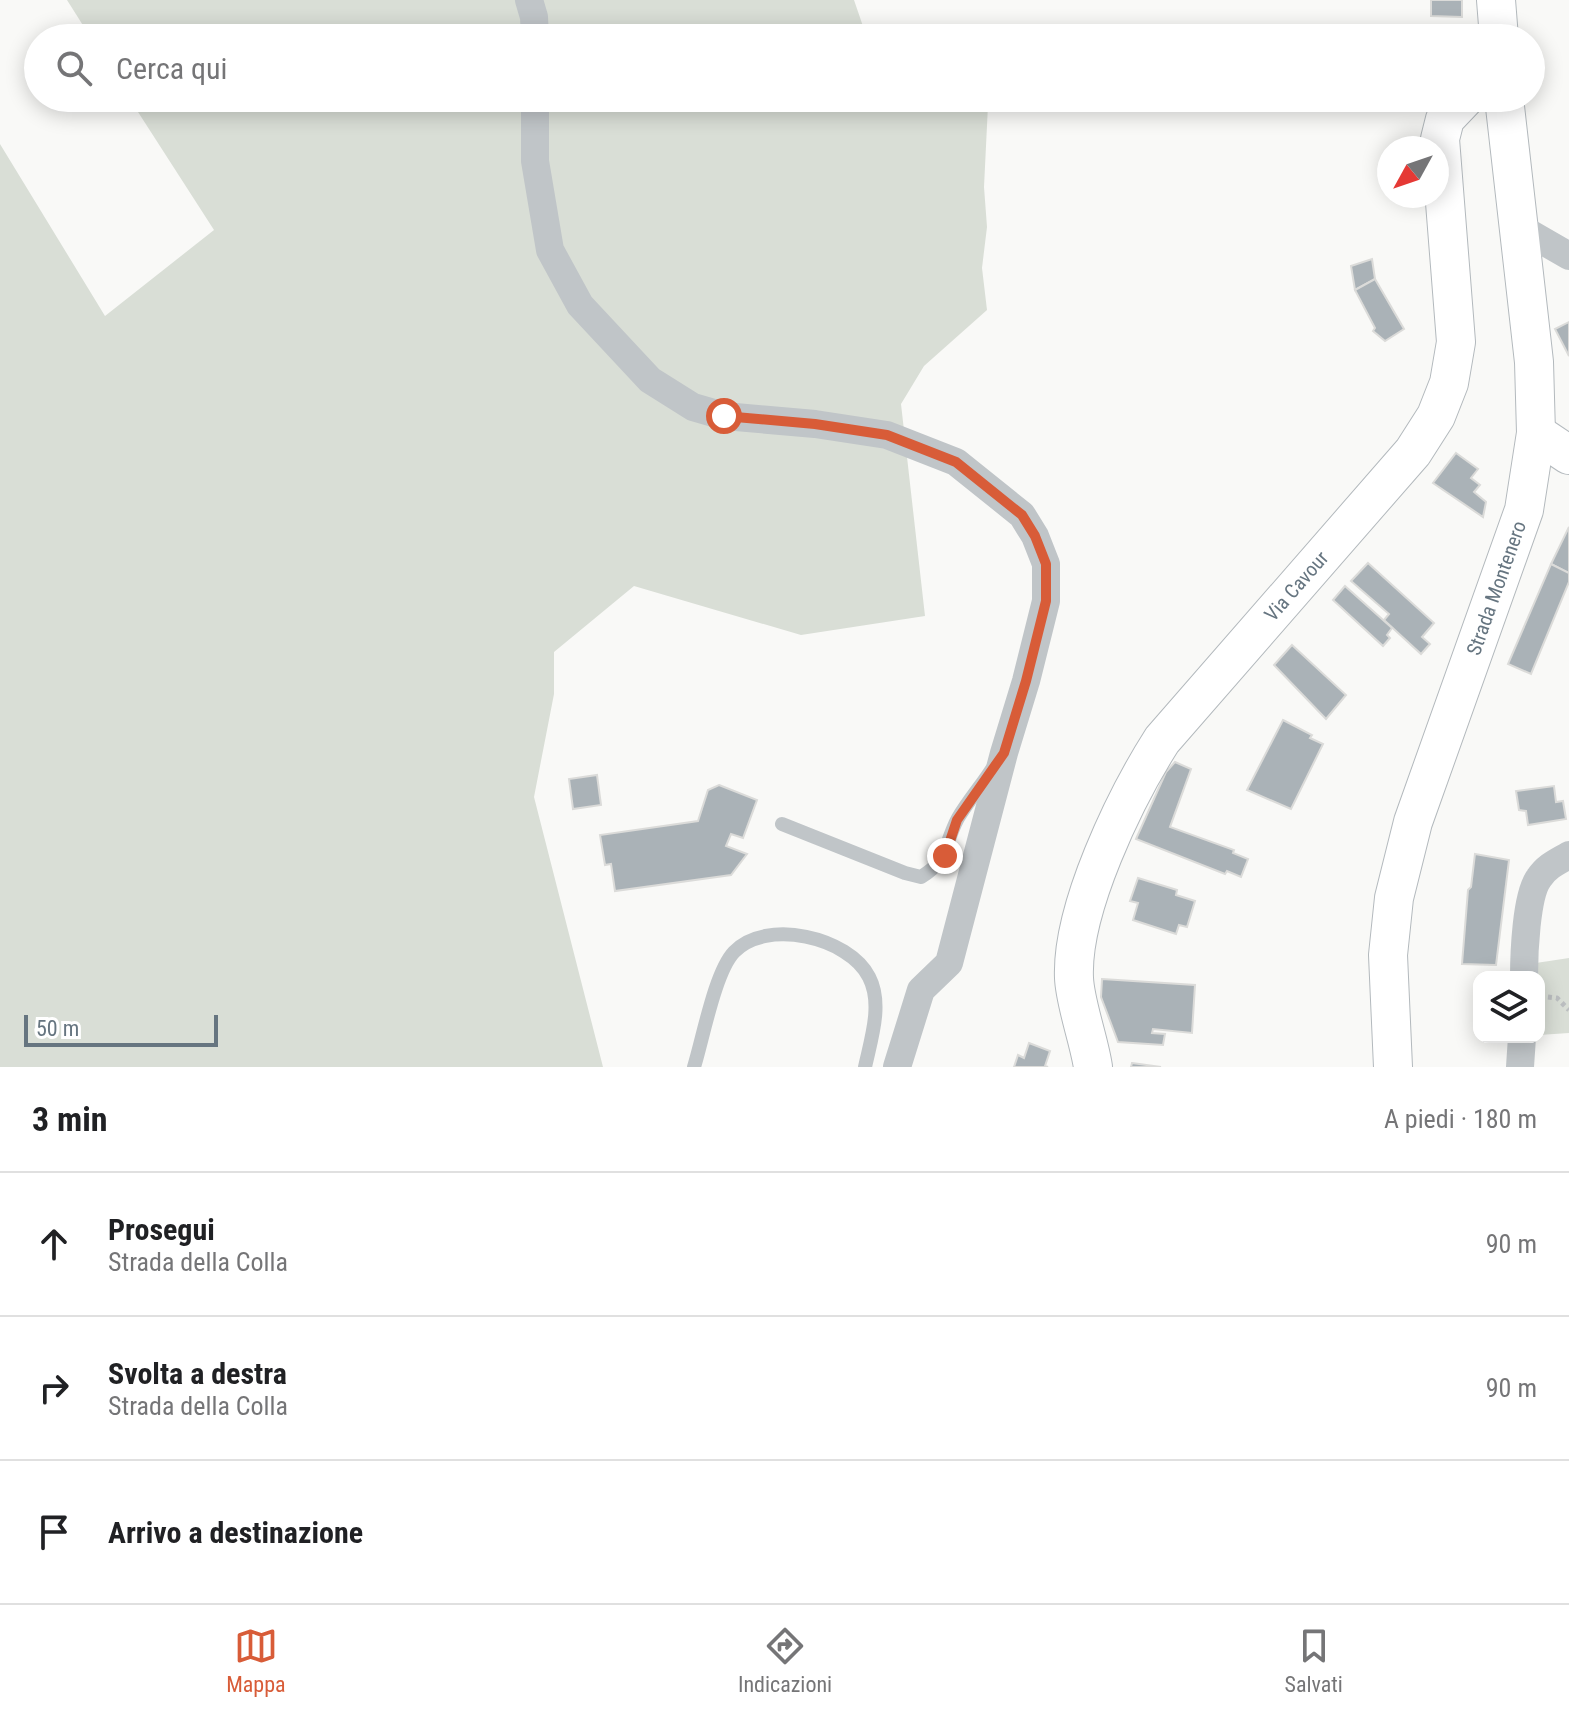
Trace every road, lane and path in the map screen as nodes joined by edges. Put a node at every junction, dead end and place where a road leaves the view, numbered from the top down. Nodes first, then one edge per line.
1 (529, 0) edge
2 (534, 24) edge
3 (535, 112) edge
4 (1452, 112) edge
5 (1506, 112) edge
6 (1519, 227) junction
7 (1569, 256) edge
8 (1536, 433) junction
9 (1569, 455) edge
10 (1004, 753) junction
11 (782, 824) dead end
12 (1569, 855) edge
13 (1524, 971) edge
14 (1545, 997) edge
15 (1569, 1010) edge
16 (1522, 1043) edge
17 (694, 1067) edge
18 (865, 1067) edge
19 (897, 1067) edge
20 (1093, 1067) edge
21 (1393, 1067) edge
22 (1520, 1067) edge

1 - 2 street
3 - 10 street
4 - 20 street, Via Cavour
5 - 6 street, Strada Montenero
6 - 7 street
6 - 8 street, Strada Montenero
8 - 9 street
8 - 21 street, Strada Montenero
10 - 11 lane
10 - 19 street
12 - 13 street
14 - 15 path
16 - 22 street
17 - 18 lane

